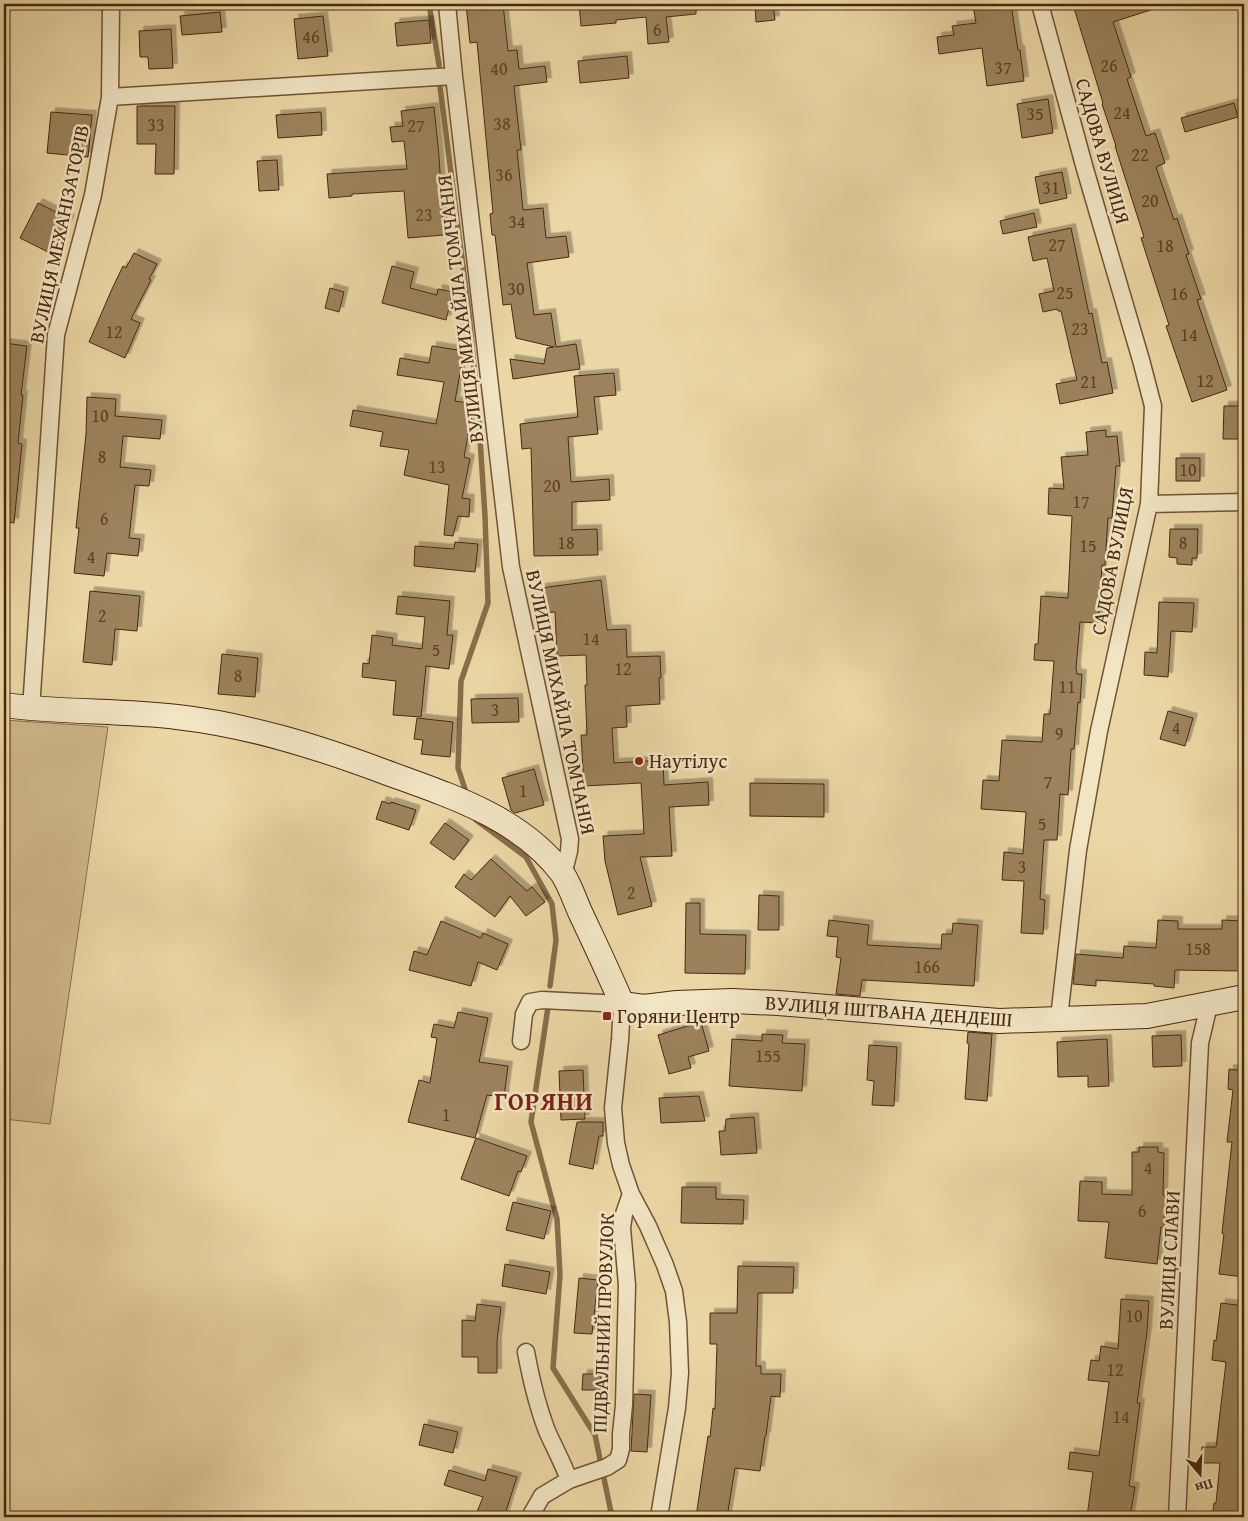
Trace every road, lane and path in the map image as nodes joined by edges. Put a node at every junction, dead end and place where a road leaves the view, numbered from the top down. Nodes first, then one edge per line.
1 (447, 4) edge
2 (1040, 4) edge
3 (111, 7) dead end
4 (454, 76) junction
5 (110, 96) junction
6 (1244, 502) edge
7 (1149, 504) junction
8 (4, 705) edge
9 (31, 709) junction
10 (563, 875) junction
11 (1244, 997) edge
12 (622, 1004) junction
13 (1209, 1004) junction
14 (1059, 1018) junction
15 (521, 1041) dead end
16 (631, 1194) junction
17 (526, 1352) dead end
18 (569, 1480) junction
19 (530, 1517) edge
20 (659, 1517) edge
21 (1177, 1517) edge

1 - 4 street, ВУЛИЦЯ МИХАЙЛА ТОМЧАНІЯ
2 - 7 street, САДОВА ВУЛИЦЯ
3 - 5 street, ВУЛИЦЯ МЕХАНІЗАТОРІВ
4 - 5 street
4 - 10 street, ВУЛИЦЯ МИХАЙЛА ТОМЧАНІЯ
5 - 9 street, ВУЛИЦЯ МЕХАНІЗАТОРІВ
6 - 7 street
7 - 14 street, САДОВА ВУЛИЦЯ
8 - 9 street
9 - 10 street
10 - 12 street
11 - 13 street, ВУЛИЦЯ ІШТВАНА ДЕНДЕШІ
12 - 14 street, ВУЛИЦЯ ІШТВАНА ДЕНДЕШІ
12 - 15 street
12 - 16 street
13 - 14 street, ВУЛИЦЯ ІШТВАНА ДЕНДЕШІ
13 - 21 street, ВУЛИЦЯ СЛАВИ
16 - 18 street, ПІДВАЛЬНИЙ ПРОВУЛОК
16 - 20 street
17 - 18 street
18 - 19 street, ПІДВАЛЬНИЙ ПРОВУЛОК

